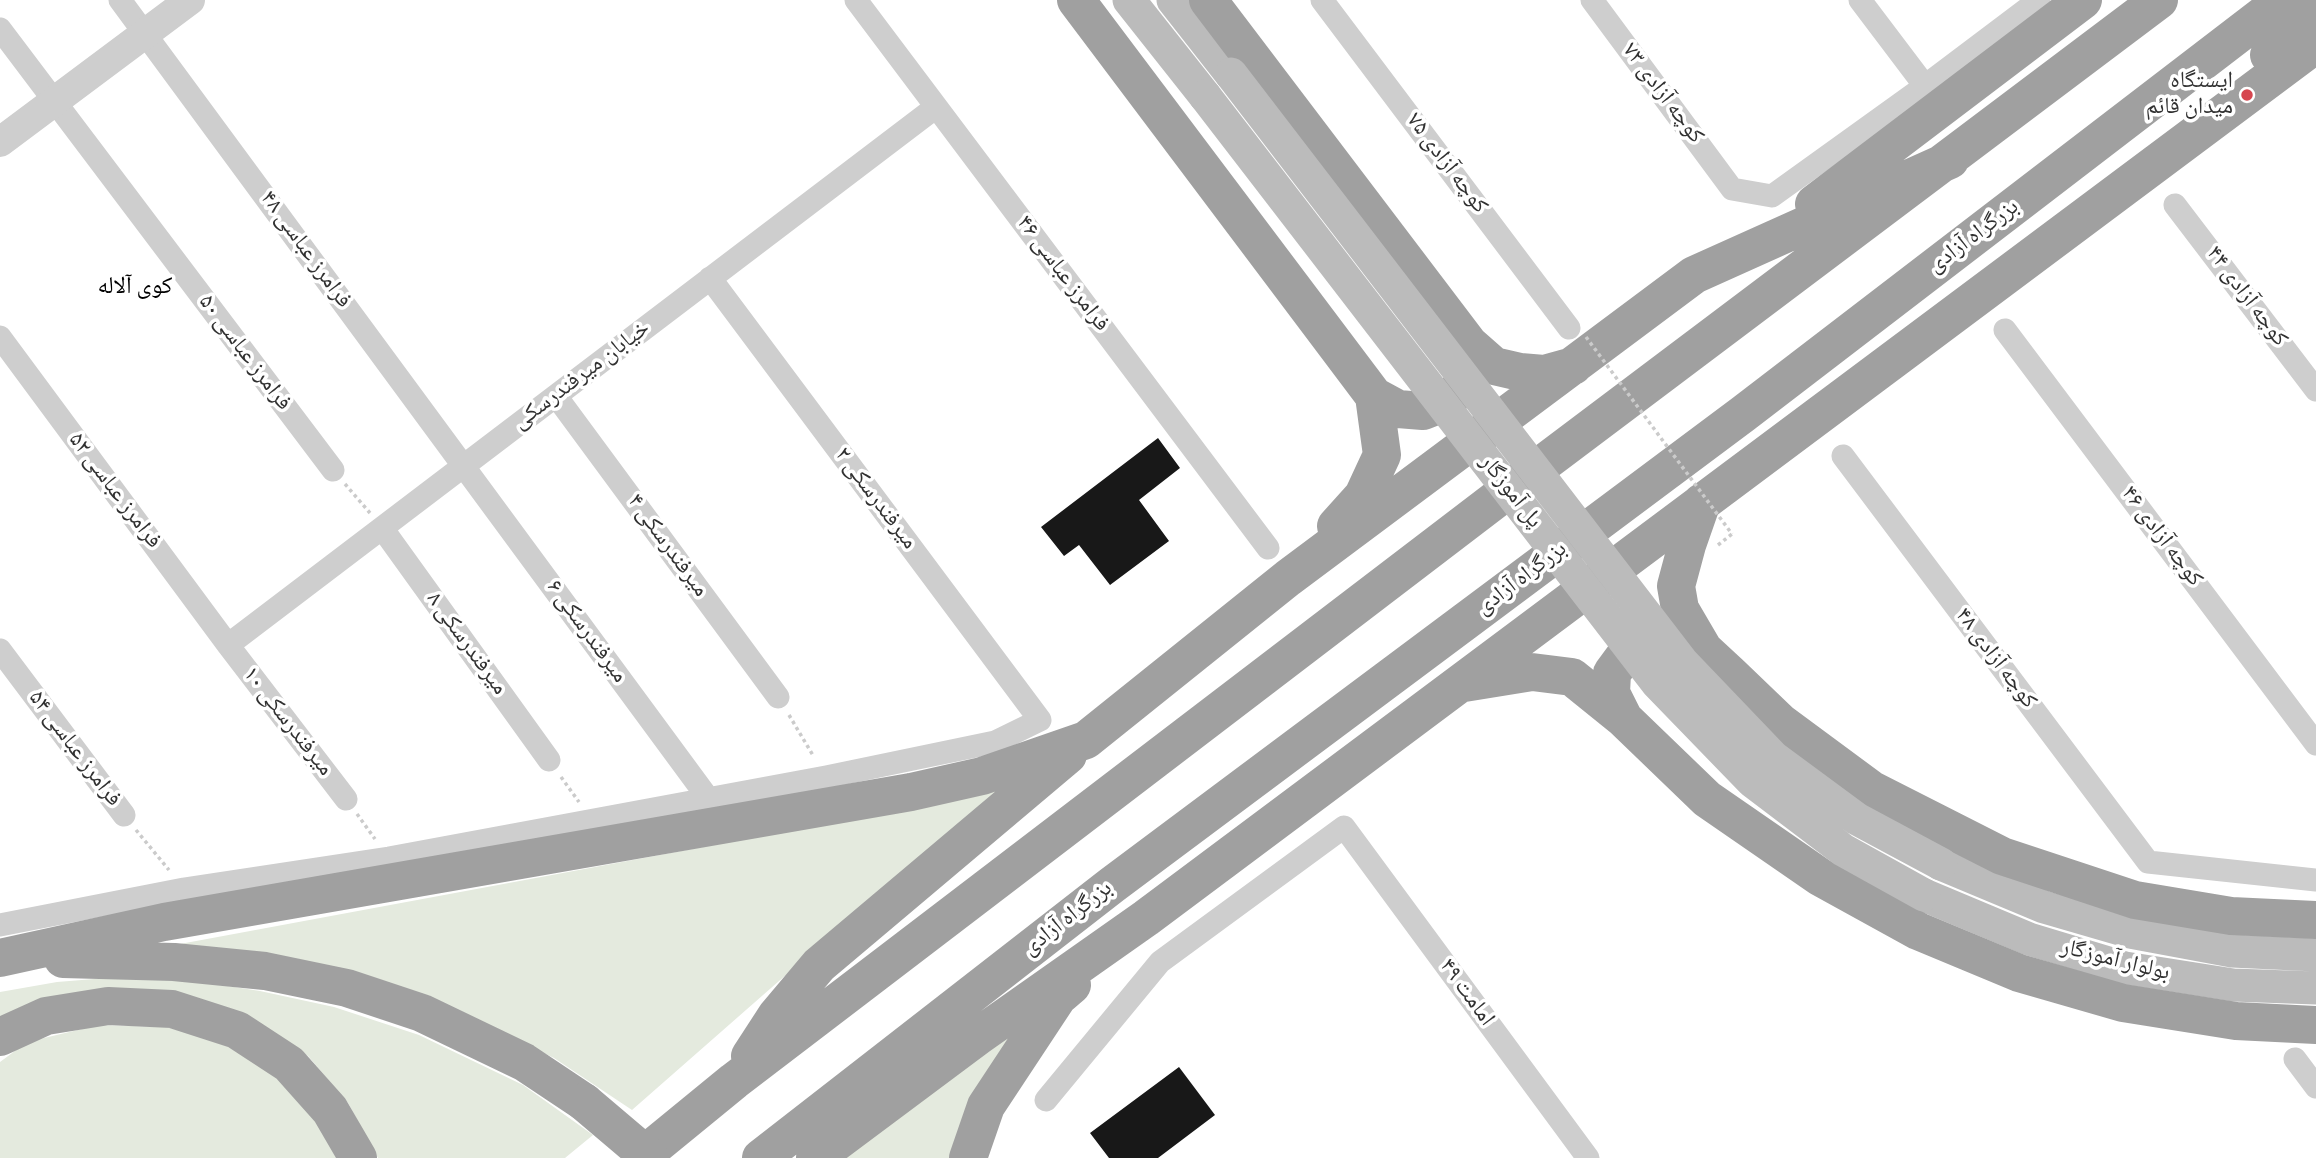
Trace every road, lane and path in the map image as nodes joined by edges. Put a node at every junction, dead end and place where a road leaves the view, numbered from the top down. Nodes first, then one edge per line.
1 (120, 0) edge
2 (190, 0) edge
3 (856, 0) edge
4 (1076, 0) edge
5 (1129, 0) edge
6 (1174, 0) edge
7 (1208, 0) edge
8 (1322, 0) edge
9 (1592, 0) edge
10 (1860, 0) edge
11 (2039, 0) edge
12 (2083, 0) edge
13 (2159, 0) edge
14 (2283, 0) edge
15 (2316, 11) edge
16 (0, 29) edge
17 (145, 33) junction
18 (2313, 52) edge
19 (1925, 86) junction
20 (54, 102) junction
21 (936, 107) junction
22 (0, 142) edge
23 (1950, 160) junction
24 (2148, 169) junction
25 (2175, 205) dead end
26 (1762, 244) junction
27 (710, 278) junction
28 (1979, 295) junction
29 (2005, 330) dead end
30 (0, 337) edge
31 (1577, 343) junction
32 (1469, 344) junction
33 (2316, 390) edge
34 (556, 396) junction
35 (1374, 396) junction
36 (1743, 414) junction
37 (1843, 456) dead end
38 (464, 466) junction
39 (333, 470) joint
40 (1702, 502) junction
41 (382, 528) junction
42 (1732, 534) dead end
43 (1278, 563) junction
44 (228, 645) junction
45 (0, 650) edge
46 (1704, 650) junction
47 (1459, 684) junction
48 (779, 697) joint
49 (1624, 719) junction
50 (1086, 740) junction
51 (2316, 744) edge
52 (549, 760) joint
53 (826, 777) junction
54 (708, 797) junction
55 (346, 799) joint
56 (124, 815) joint
57 (592, 821) junction
58 (389, 858) junction
59 (1941, 864) joint
60 (2316, 880) edge
61 (184, 889) junction
62 (1924, 895) joint
63 (1146, 918) junction
64 (2316, 920) edge
65 (2, 947) edge
66 (2316, 955) edge
67 (2316, 988) edge
68 (2316, 1025) edge
69 (0, 1037) edge
70 (2295, 1059) dead end
71 (734, 1081) junction
72 (2316, 1087) edge
73 (1046, 1100) dead end
74 (358, 1158) edge
75 (640, 1158) edge
76 (650, 1158) edge
77 (761, 1158) edge
78 (815, 1158) edge
79 (968, 1158) edge
80 (1588, 1158) edge

1 - 17 street, فرامرز عباسی ۴۸
2 - 17 street
3 - 21 street, فرامرز عباسی ۴۶
4 - 35 highway
5 - 62 main road, پل آموزگار, bridge
6 - 59 main road, پل آموزگار, bridge
7 - 32 highway
8 - 31 street, کوچه آزادی ۷۵
9 - 19 street, کوچه آزادی ۷۳
10 - 19 street
11 - 19 street
12 - 26 highway
13 - 23 highway
14 - 36 highway, بزرگراه آزادی
15 - 24 highway
16 - 20 street, فرامرز عباسی ۵۰
17 - 20 street
17 - 38 street, فرامرز عباسی ۴۸
18 - 24 highway
20 - 22 street
20 - 39 street, فرامرز عباسی ۵۰
21 - 27 street, خیابان میرفندرسکی
21 - 43 street, فرامرز عباسی ۴۶
23 - 26 highway
23 - 71 highway
24 - 28 highway
25 - 33 street, کوچه آزادی ۴۴
26 - 31 highway
27 - 34 street, خیابان میرفندرسکی
27 - 53 street, میرفندرسکی ۲
28 - 36 highway
28 - 40 highway
29 - 51 street, کوچه آزادی ۴۶
30 - 44 street, فرامرز عباسی ۵۲
31 - 32 highway
31 - 42 path, bridge
31 - 43 highway
32 - 35 highway
34 - 38 street, خیابان میرفندرسکی
34 - 48 street, میرفندرسکی ۴
35 - 43 highway
36 - 77 highway, بزرگراه آزادی
37 - 60 street, کوچه آزادی ۴۸
38 - 41 street, خیابان میرفندرسکی
38 - 54 street, میرفندرسکی ۶
39 - 41 path
40 - 46 highway
40 - 47 highway
41 - 44 street, خیابان میرفندرسکی
41 - 52 street, میرفندرسکی ۸
43 - 50 highway
44 - 55 street, میرفندرسکی ۱۰
45 - 56 street, فرامرز عباسی ۵۴
46 - 49 highway
46 - 64 highway
47 - 49 highway
47 - 63 highway
48 - 53 path
49 - 68 highway
50 - 65 highway
50 - 71 highway
52 - 57 path
53 - 54 street
54 - 57 street
55 - 58 path
56 - 61 path
57 - 58 street
58 - 61 street
59 - 66 main road, بولوار آموزگار
61 - 65 street
62 - 67 main road, بولوار آموزگار
63 - 78 highway
63 - 79 highway
65 - 76 highway, bridge
69 - 74 highway
70 - 72 street
71 - 75 highway
73 - 80 street, امامت ۴۹

